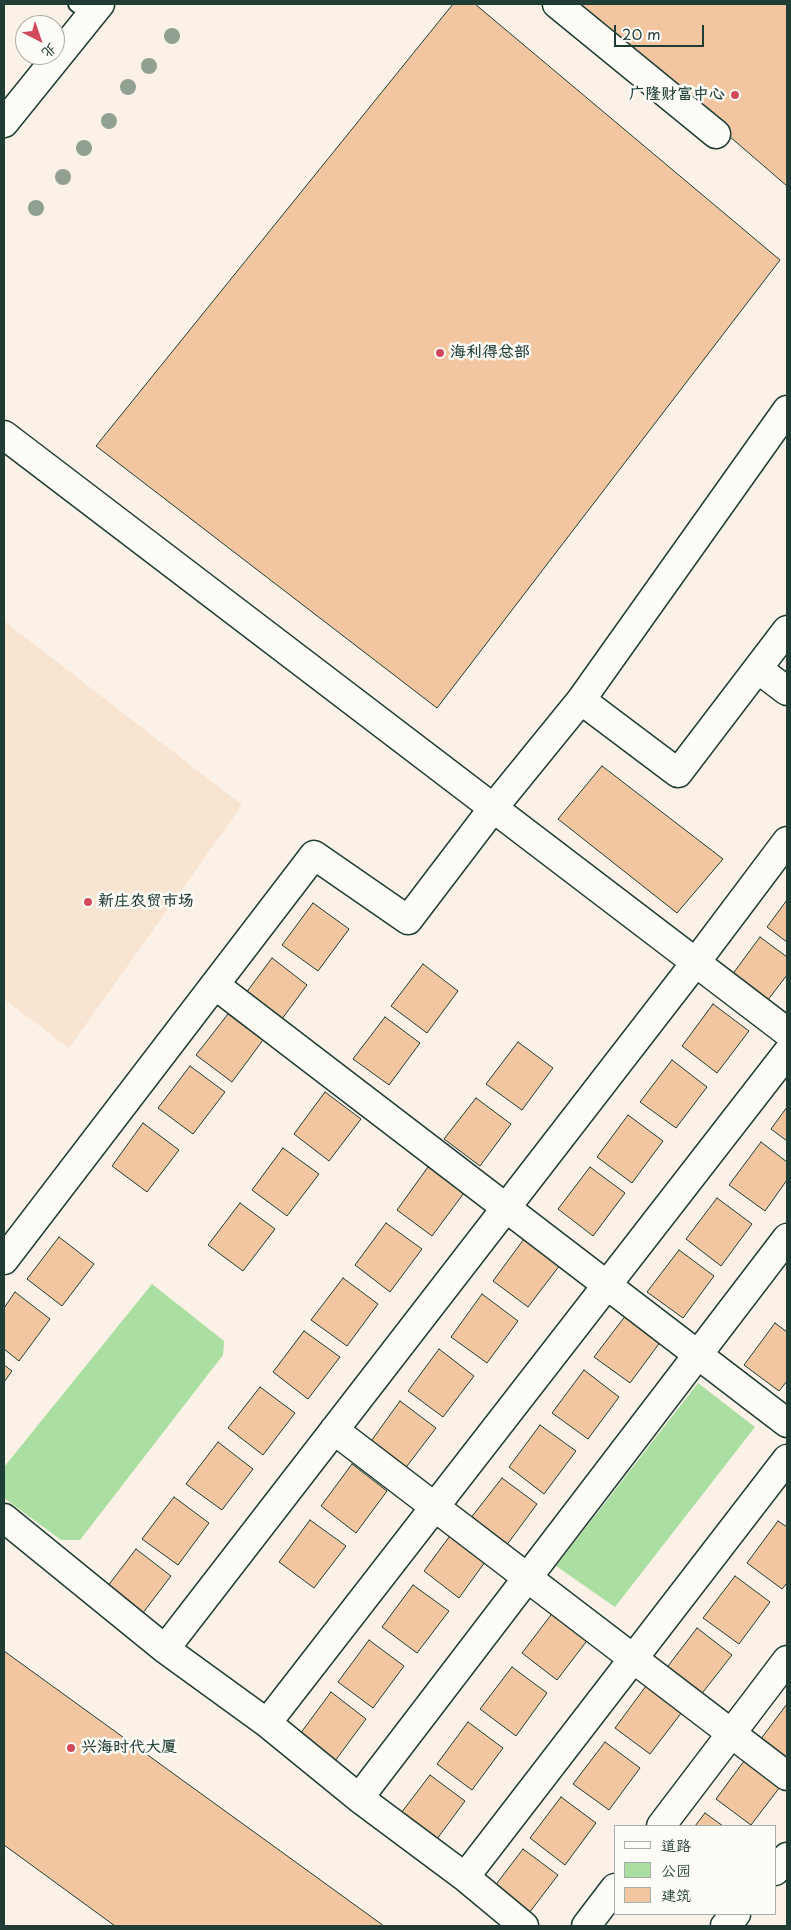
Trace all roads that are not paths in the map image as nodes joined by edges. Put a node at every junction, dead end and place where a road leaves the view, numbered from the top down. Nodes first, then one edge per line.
1 (557, 4) edge
2 (89, 8) edge
3 (4, 123) edge
4 (716, 134) dead end
5 (787, 410) edge
6 (4, 435) edge
7 (787, 630) edge
8 (758, 669) junction
9 (787, 692) edge
10 (581, 700) junction
11 (494, 807) junction
12 (787, 841) edge
13 (696, 962) junction
14 (215, 985) junction
15 (787, 1032) edge
16 (787, 1053) edge
17 (506, 1208) junction
18 (787, 1238) edge
19 (4, 1260) edge
20 (607, 1285) junction
21 (698, 1355) junction
22 (787, 1423) edge
23 (334, 1430) junction
24 (787, 1459) edge
25 (435, 1506) junction
26 (4, 1518) edge
27 (527, 1577) junction
28 (165, 1649) junction
29 (634, 1658) junction
30 (787, 1660) edge
31 (267, 1723) junction
32 (732, 1733) junction
33 (787, 1776) edge
34 (359, 1798) junction
35 (663, 1825) edge
36 (787, 1857) edge
37 (776, 1870) edge
38 (465, 1877) junction
39 (614, 1889) edge
40 (735, 1915) edge
41 (524, 1926) edge
42 (586, 1926) edge
43 (725, 1926) edge

1 - 4 street
2 - 3 street
5 - 10 street
6 - 11 street
7 - 8 street
8 - 9 street
8 - 10 street
10 - 11 street
11 - 13 street
11 - 14 street
12 - 13 street
13 - 15 street
13 - 17 street
14 - 17 street
14 - 19 street
16 - 20 street
17 - 20 street
17 - 23 street
18 - 21 street
20 - 21 street
20 - 25 street
21 - 22 street
21 - 27 street
23 - 25 street
23 - 28 street
24 - 29 street
25 - 27 street
25 - 31 street
26 - 28 street
27 - 29 street
27 - 34 street
28 - 31 street
29 - 32 street
29 - 38 street
30 - 32 street
31 - 34 street
32 - 33 street
32 - 35 street
34 - 38 street
36 - 37 street
38 - 41 street
39 - 42 street
40 - 43 street

